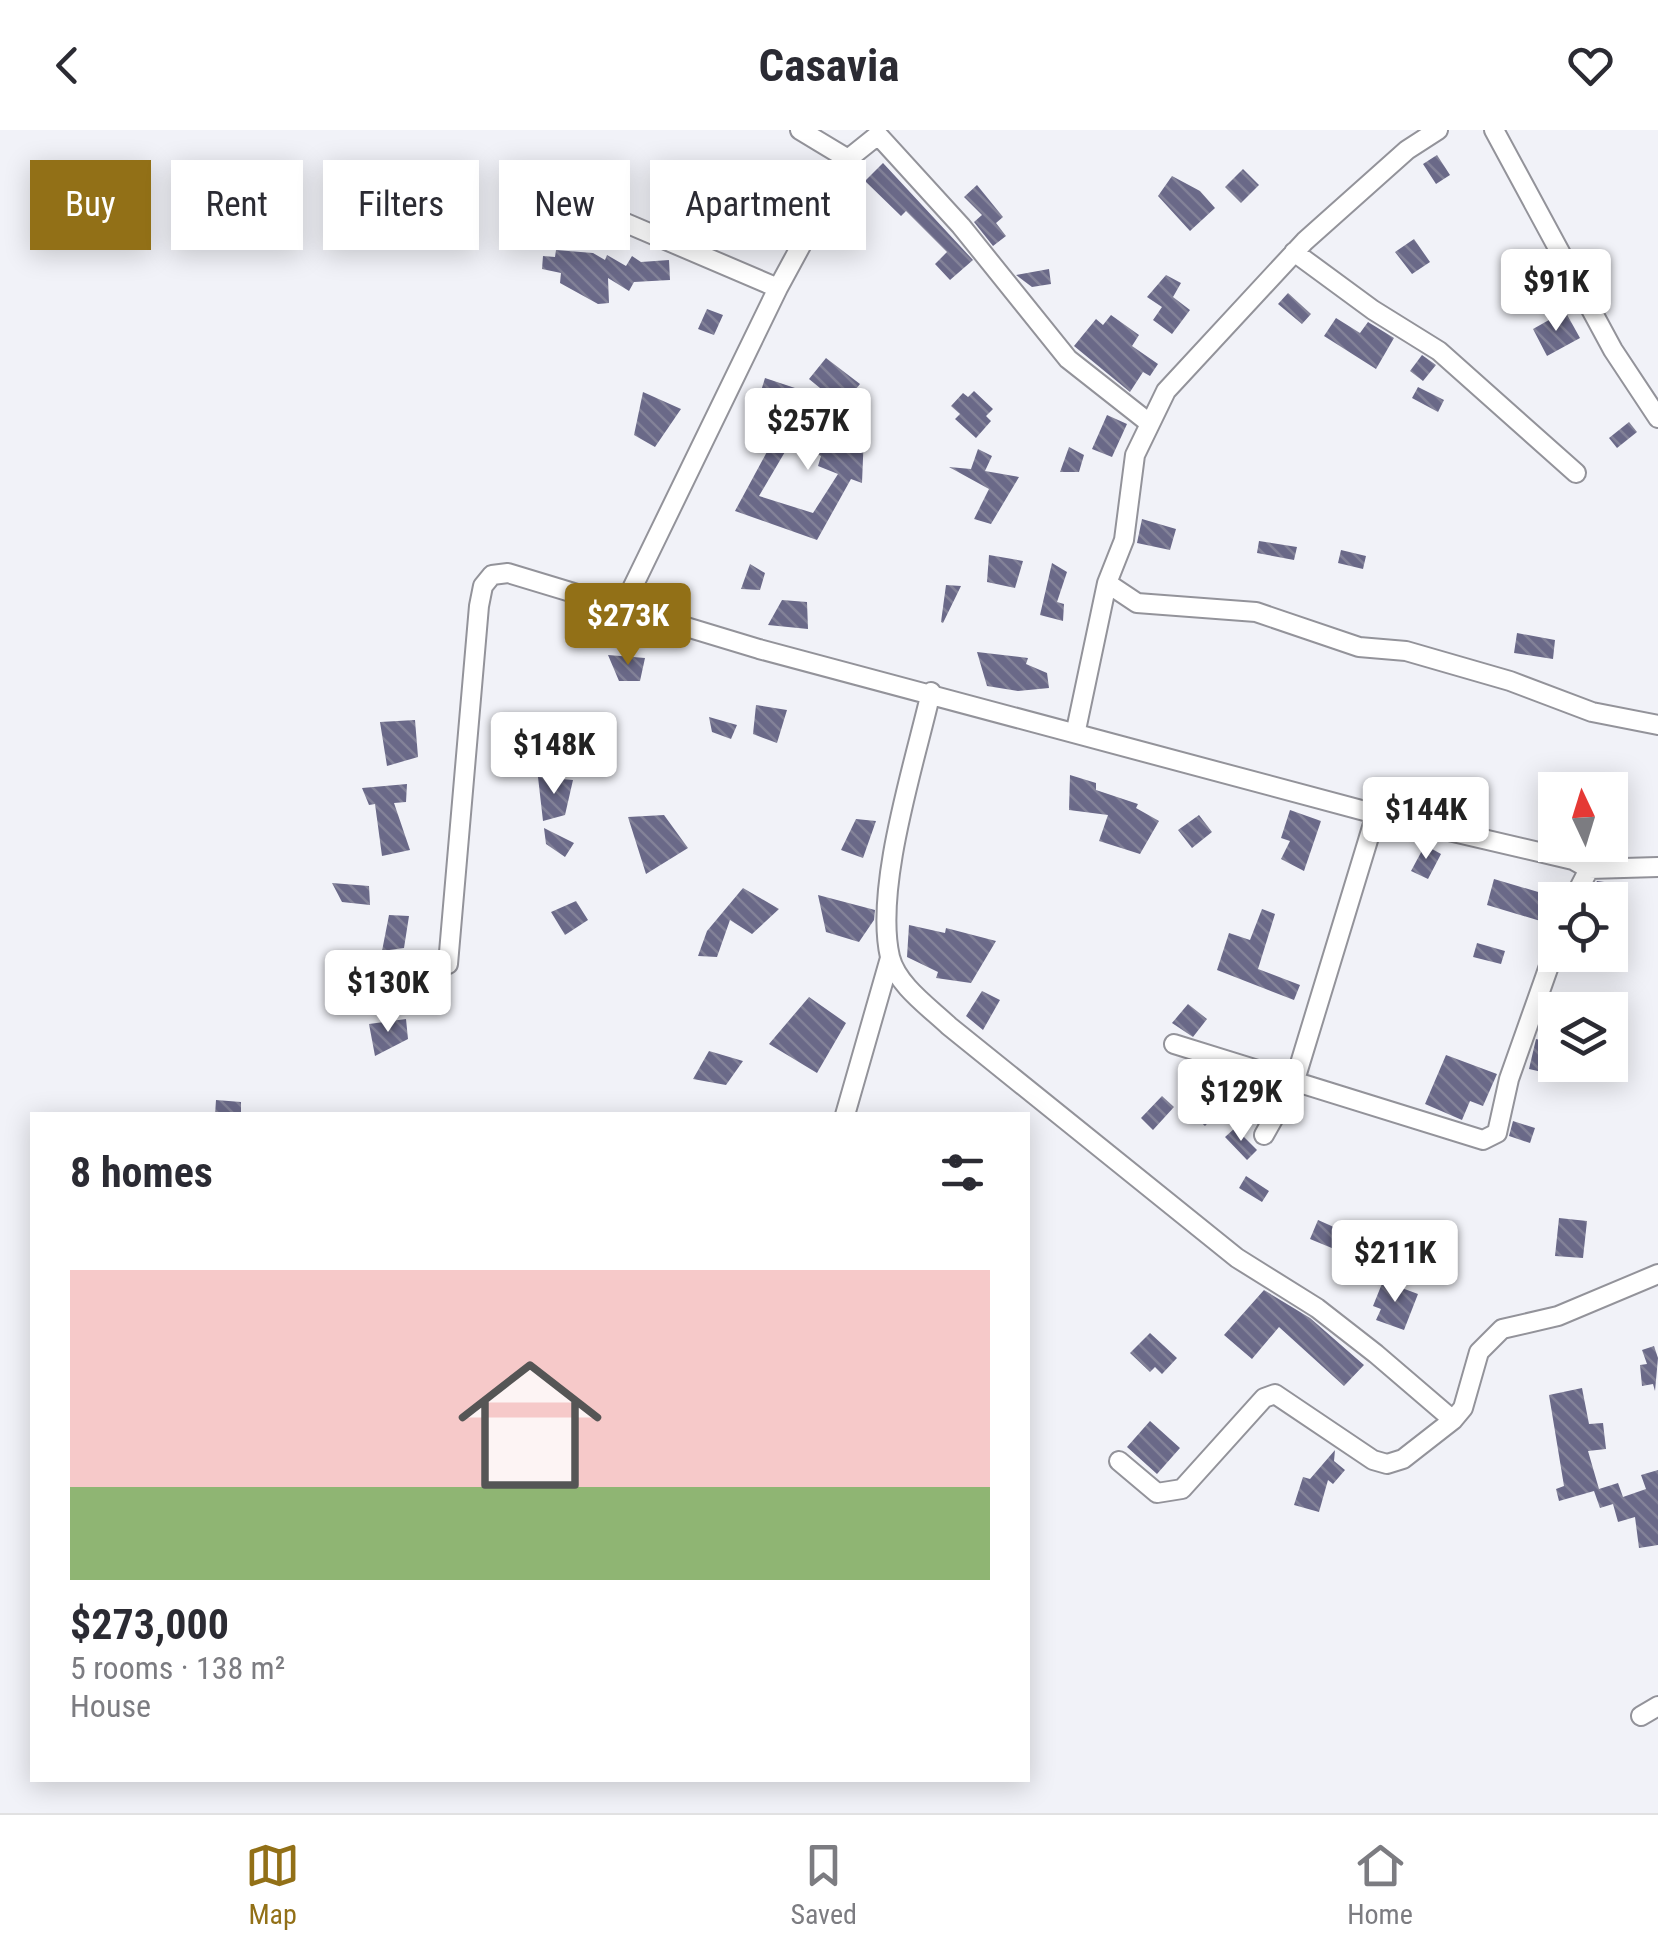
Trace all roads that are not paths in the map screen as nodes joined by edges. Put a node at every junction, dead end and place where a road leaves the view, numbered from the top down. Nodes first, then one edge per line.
1 (800, 130) edge
2 (1438, 130) edge
3 (1494, 130) edge
4 (880, 132) edge
5 (848, 159) junction
6 (630, 225) edge
7 (1294, 252) junction
8 (778, 288) junction
9 (1658, 418) edge
10 (1148, 422) junction
11 (1576, 472) dead end
12 (1107, 583) junction
13 (623, 607) junction
14 (931, 692) junction
15 (1658, 725) edge
16 (1076, 730) junction
17 (1376, 814) junction
18 (1658, 867) edge
19 (1589, 869) junction
20 (1582, 882) edge
21 (890, 958) junction
22 (448, 964) dead end
23 (1547, 972) edge
24 (1174, 1044) dead end
25 (1296, 1080) junction
26 (846, 1112) edge
27 (1264, 1135) dead end
28 (1658, 1274) edge
29 (1453, 1420) junction
30 (1120, 1460) dead end

1 - 5 street
2 - 7 street
3 - 9 street
4 - 5 street
4 - 10 street
5 - 8 street
6 - 8 street
7 - 10 street
7 - 11 street
8 - 13 street
10 - 12 street
12 - 15 street
12 - 16 street
13 - 14 street
13 - 22 street
14 - 16 street
14 - 21 street
16 - 17 street
17 - 19 street
17 - 25 street
18 - 19 street
19 - 20 street
21 - 26 street
21 - 29 street
23 - 25 street
24 - 25 street
25 - 27 street
28 - 29 street
29 - 30 street

